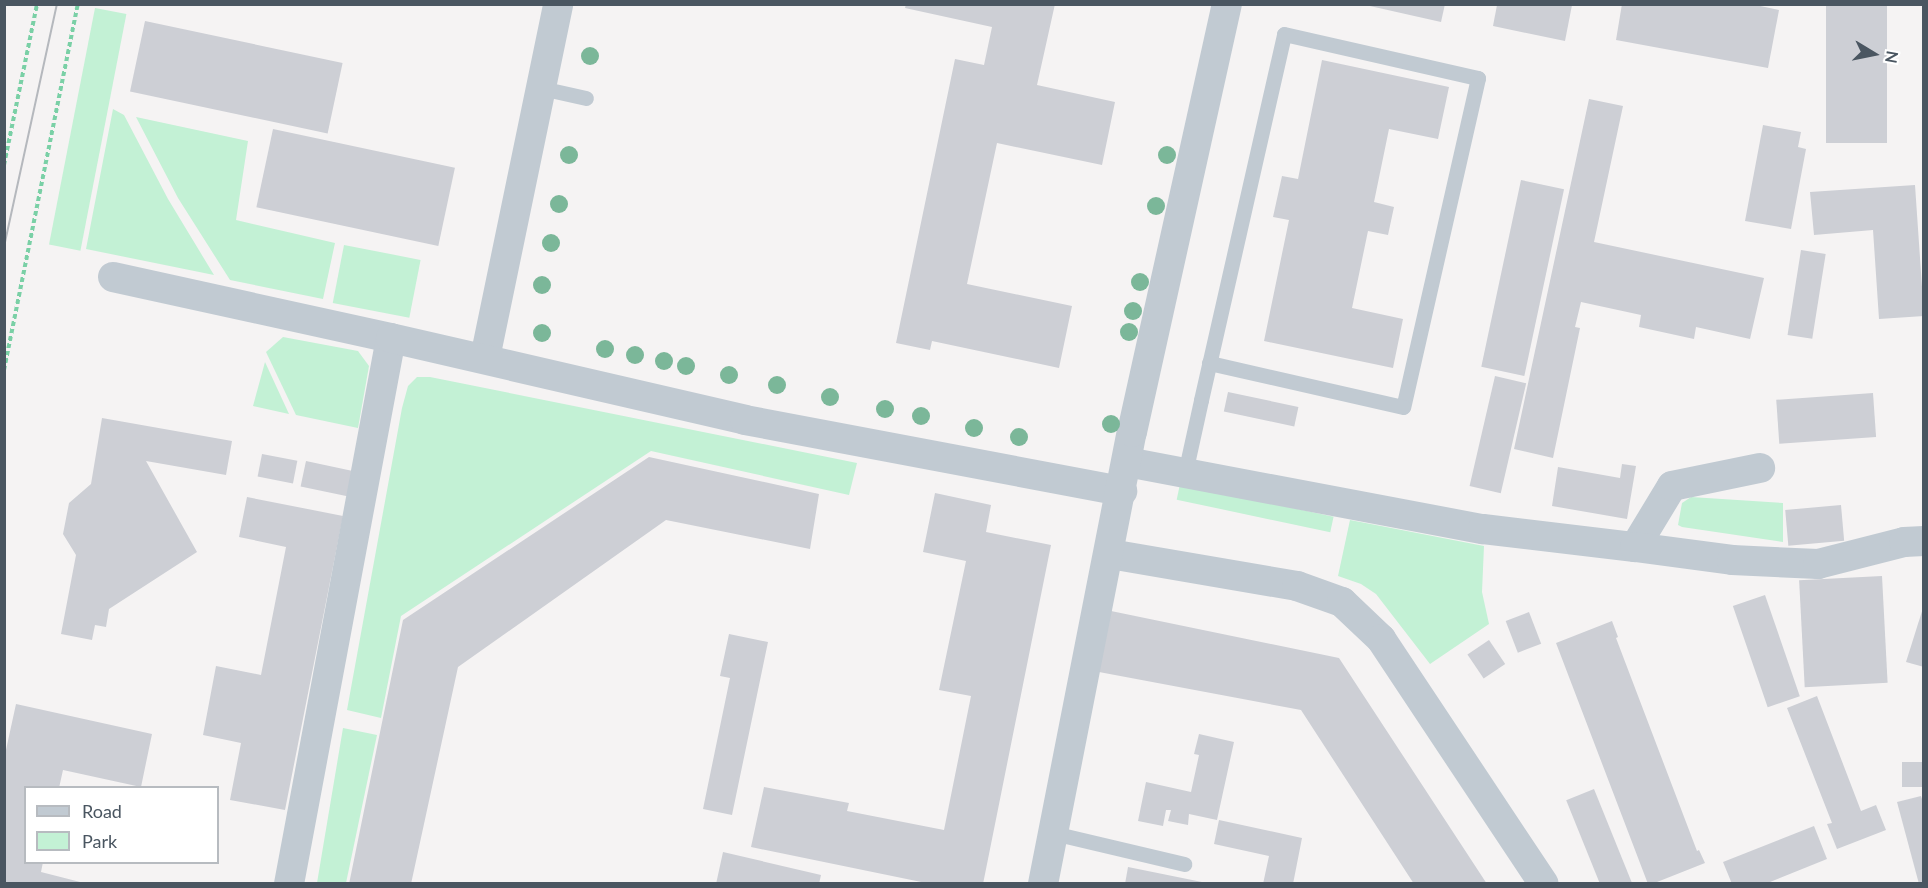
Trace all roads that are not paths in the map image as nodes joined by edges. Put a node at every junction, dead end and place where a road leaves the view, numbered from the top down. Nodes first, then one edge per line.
1 (558, 4) edge
2 (1227, 4) edge
3 (541, 88) junction
4 (586, 98) dead end
5 (113, 277) dead end
6 (391, 338) junction
7 (485, 358) junction
8 (1209, 363) junction
9 (1127, 462) junction
10 (1760, 468) dead end
11 (1185, 473) junction
12 (1122, 491) junction
13 (1923, 541) edge
14 (1635, 547) junction
15 (1110, 554) junction
16 (1053, 833) junction
17 (1184, 864) dead end
18 (289, 884) edge
19 (1043, 884) edge
20 (1544, 884) edge

1 - 3 street
2 - 9 street
3 - 4 lane
3 - 7 street
5 - 6 street
6 - 7 street
6 - 18 street
7 - 12 street
8 - 8 lane
8 - 11 lane
9 - 11 street
9 - 12 street
10 - 14 street
11 - 14 street
12 - 15 street
13 - 14 street
15 - 16 street
15 - 20 street
16 - 17 lane
16 - 19 street

